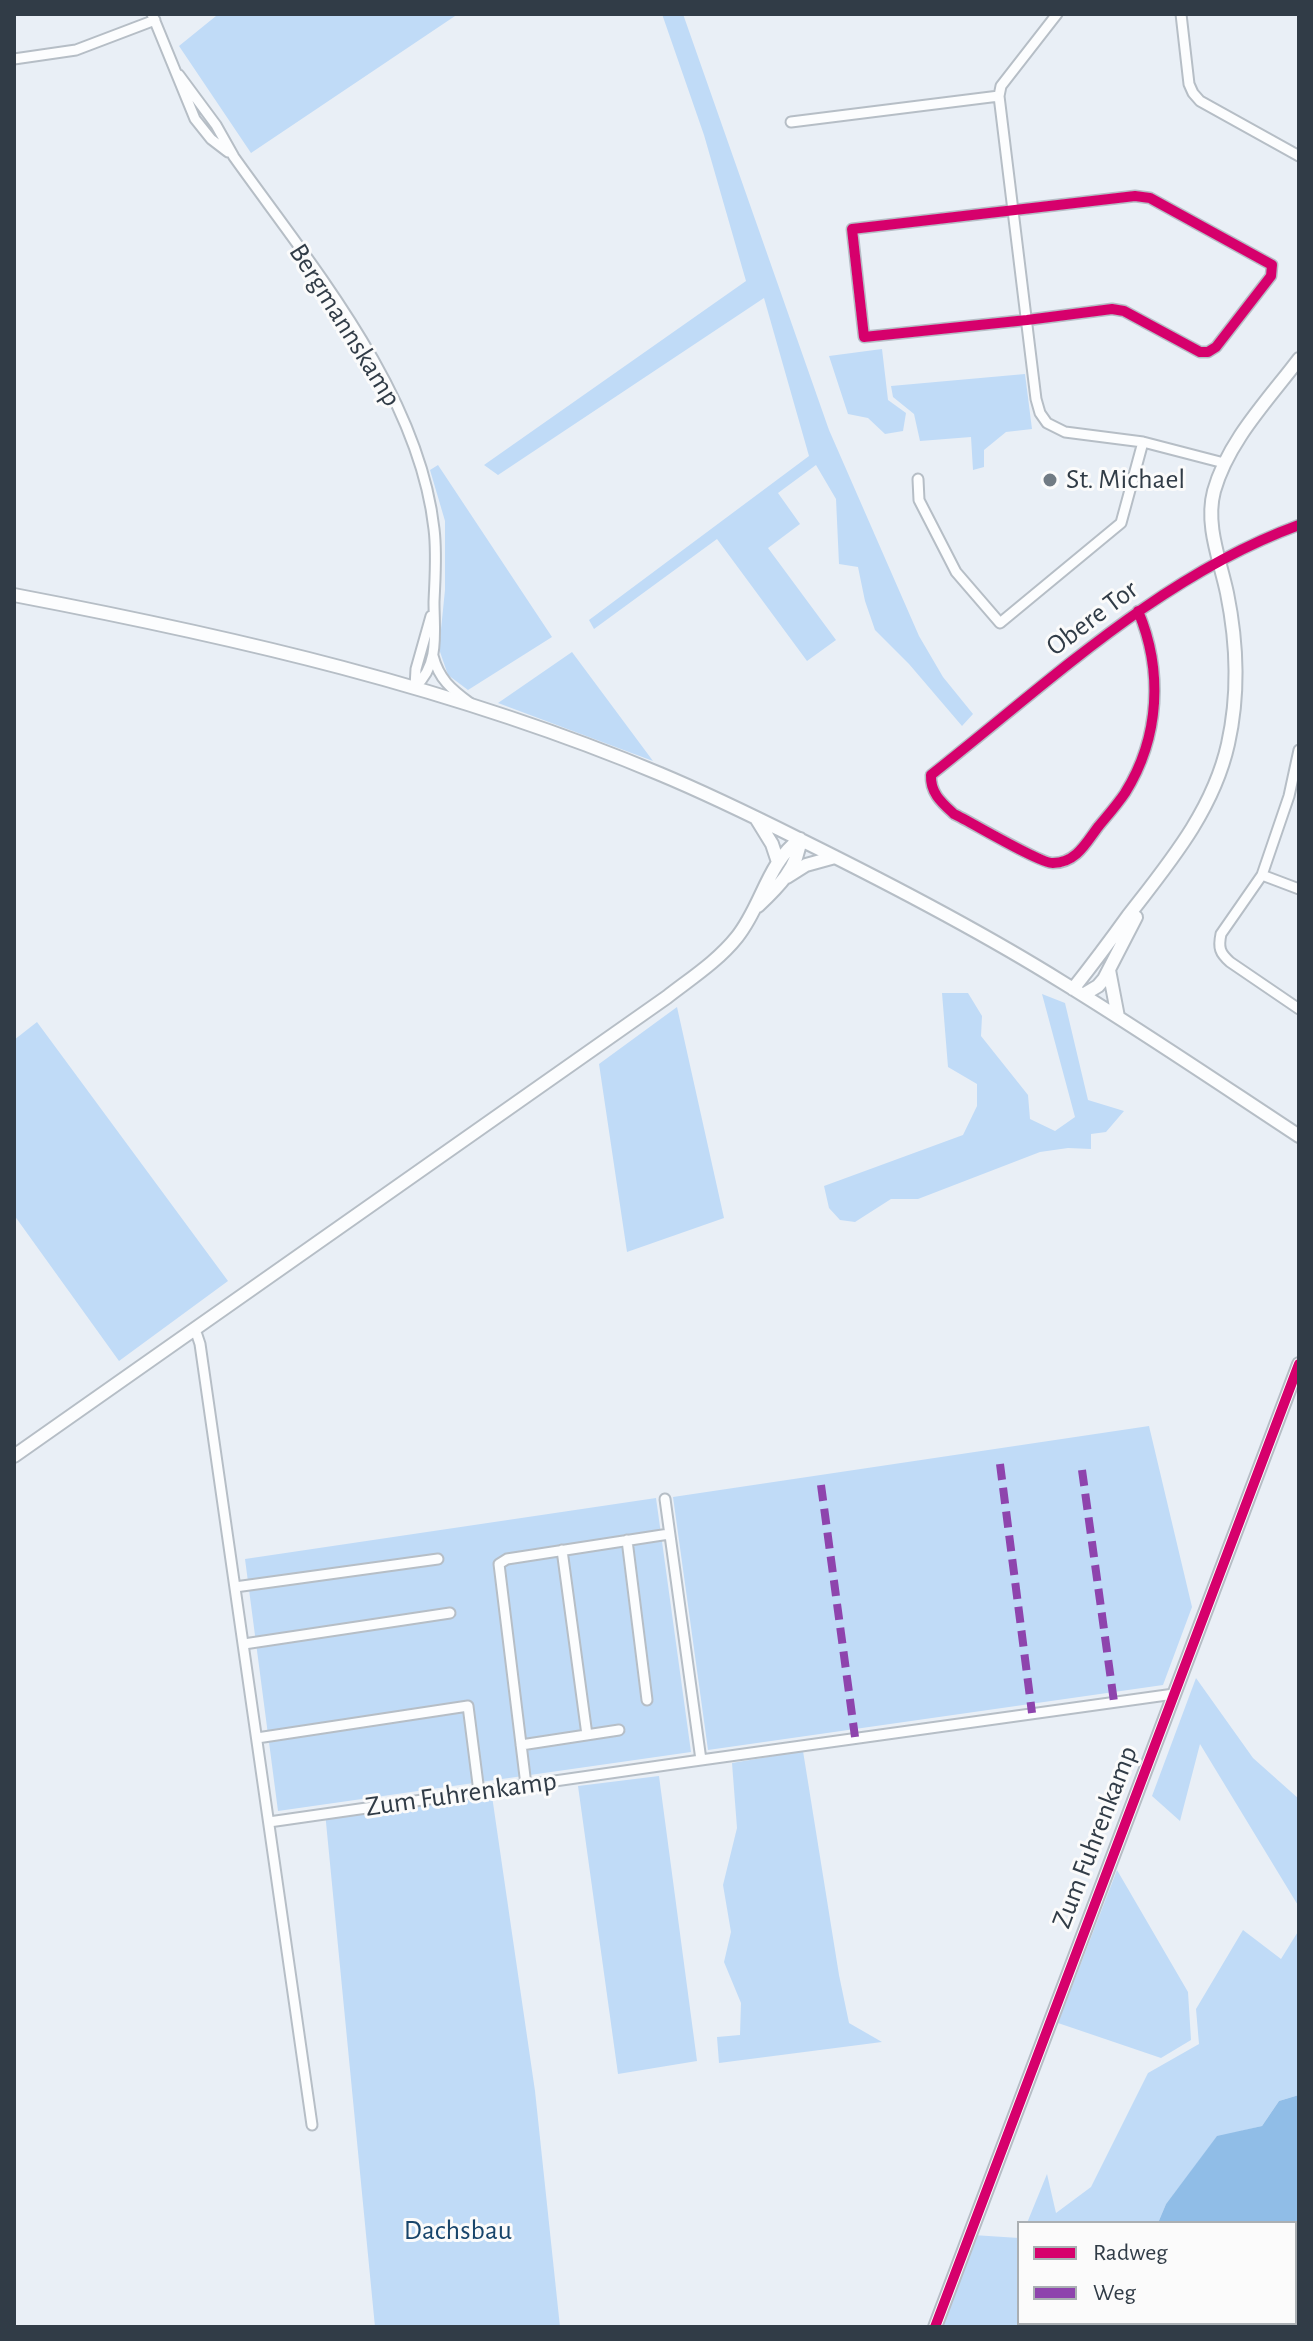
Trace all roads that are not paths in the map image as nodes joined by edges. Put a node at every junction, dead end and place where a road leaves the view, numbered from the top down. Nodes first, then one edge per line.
1 (1057, 14) edge
2 (1181, 14) edge
3 (154, 17) edge
4 (14, 59) edge
5 (999, 96) junction
6 (791, 122) dead end
7 (1299, 156) edge
8 (1014, 210) junction
9 (1027, 320) junction
10 (1299, 359) edge
11 (1143, 442) junction
12 (1224, 463) junction
13 (918, 479) dead end
14 (1299, 525) edge
15 (1219, 562) junction
16 (14, 595) edge
17 (434, 601) junction
18 (1138, 611) junction
19 (433, 653) junction
20 (415, 687) junction
21 (474, 706) junction
22 (1299, 750) edge
23 (1294, 797) edge
24 (756, 818) junction
25 (800, 839) junction
26 (835, 857) junction
27 (778, 862) junction
28 (1262, 875) junction
29 (784, 879) junction
30 (1299, 889) edge
31 (1146, 895) junction
32 (756, 908) junction
33 (1109, 970) junction
34 (1078, 992) junction
35 (1299, 1009) edge
36 (1118, 1017) junction
37 (1299, 1136) edge
38 (192, 1330) junction
39 (1299, 1364) edge
40 (14, 1456) edge
41 (665, 1499) dead end
42 (669, 1534) junction
43 (627, 1540) junction
44 (562, 1550) junction
45 (438, 1559) dead end
46 (235, 1587) junction
47 (450, 1613) dead end
48 (244, 1644) junction
49 (1174, 1694) junction
50 (647, 1700) dead end
51 (619, 1730) dead end
52 (587, 1735) junction
53 (257, 1738) junction
54 (521, 1745) junction
55 (701, 1760) junction
56 (526, 1785) junction
57 (479, 1792) junction
58 (269, 1822) junction
59 (312, 2125) dead end
60 (935, 2327) edge

1 - 5 street
2 - 7 street
3 - 4 street
3 - 17 street, Bergmannskamp
5 - 6 street
5 - 8 street
8 - 9 street
8 - 9 street
8 - 9 street
9 - 11 street
10 - 12 main road
11 - 12 street
11 - 13 street
12 - 15 main road
14 - 15 street, Obere Tor
15 - 18 street, Obere Tor
15 - 31 main road
16 - 20 main road
17 - 19 street, Bergmannskamp
17 - 20 street, Bergmannskamp
18 - 18 street, Obere Tor
19 - 20 street, Bergmannskamp
19 - 21 street, Bergmannskamp
20 - 21 main road
21 - 24 main road
22 - 23 street
23 - 28 street
24 - 25 main road
24 - 27 main road
25 - 26 main road
25 - 27 main road
25 - 29 main road
26 - 29 main road
26 - 34 main road
27 - 32 main road
28 - 30 street
28 - 35 street
29 - 32 main road
31 - 33 main road
31 - 34 main road
32 - 38 main road
33 - 34 main road
33 - 36 main road
34 - 36 main road
36 - 37 main road
38 - 40 main road
38 - 46 street
39 - 49 main road, Zum Fuhrenkamp
41 - 42 street
42 - 43 street
42 - 55 street
43 - 44 street
43 - 50 street
44 - 52 street
44 - 54 street
45 - 46 street
46 - 48 street
47 - 48 street
48 - 53 street
49 - 55 street, Zum Fuhrenkamp
49 - 60 main road, Zum Fuhrenkamp
51 - 52 street
52 - 54 street
53 - 57 street
53 - 58 street
54 - 56 street
55 - 56 street, Zum Fuhrenkamp
56 - 57 street, Zum Fuhrenkamp
57 - 58 street, Zum Fuhrenkamp
58 - 59 street

